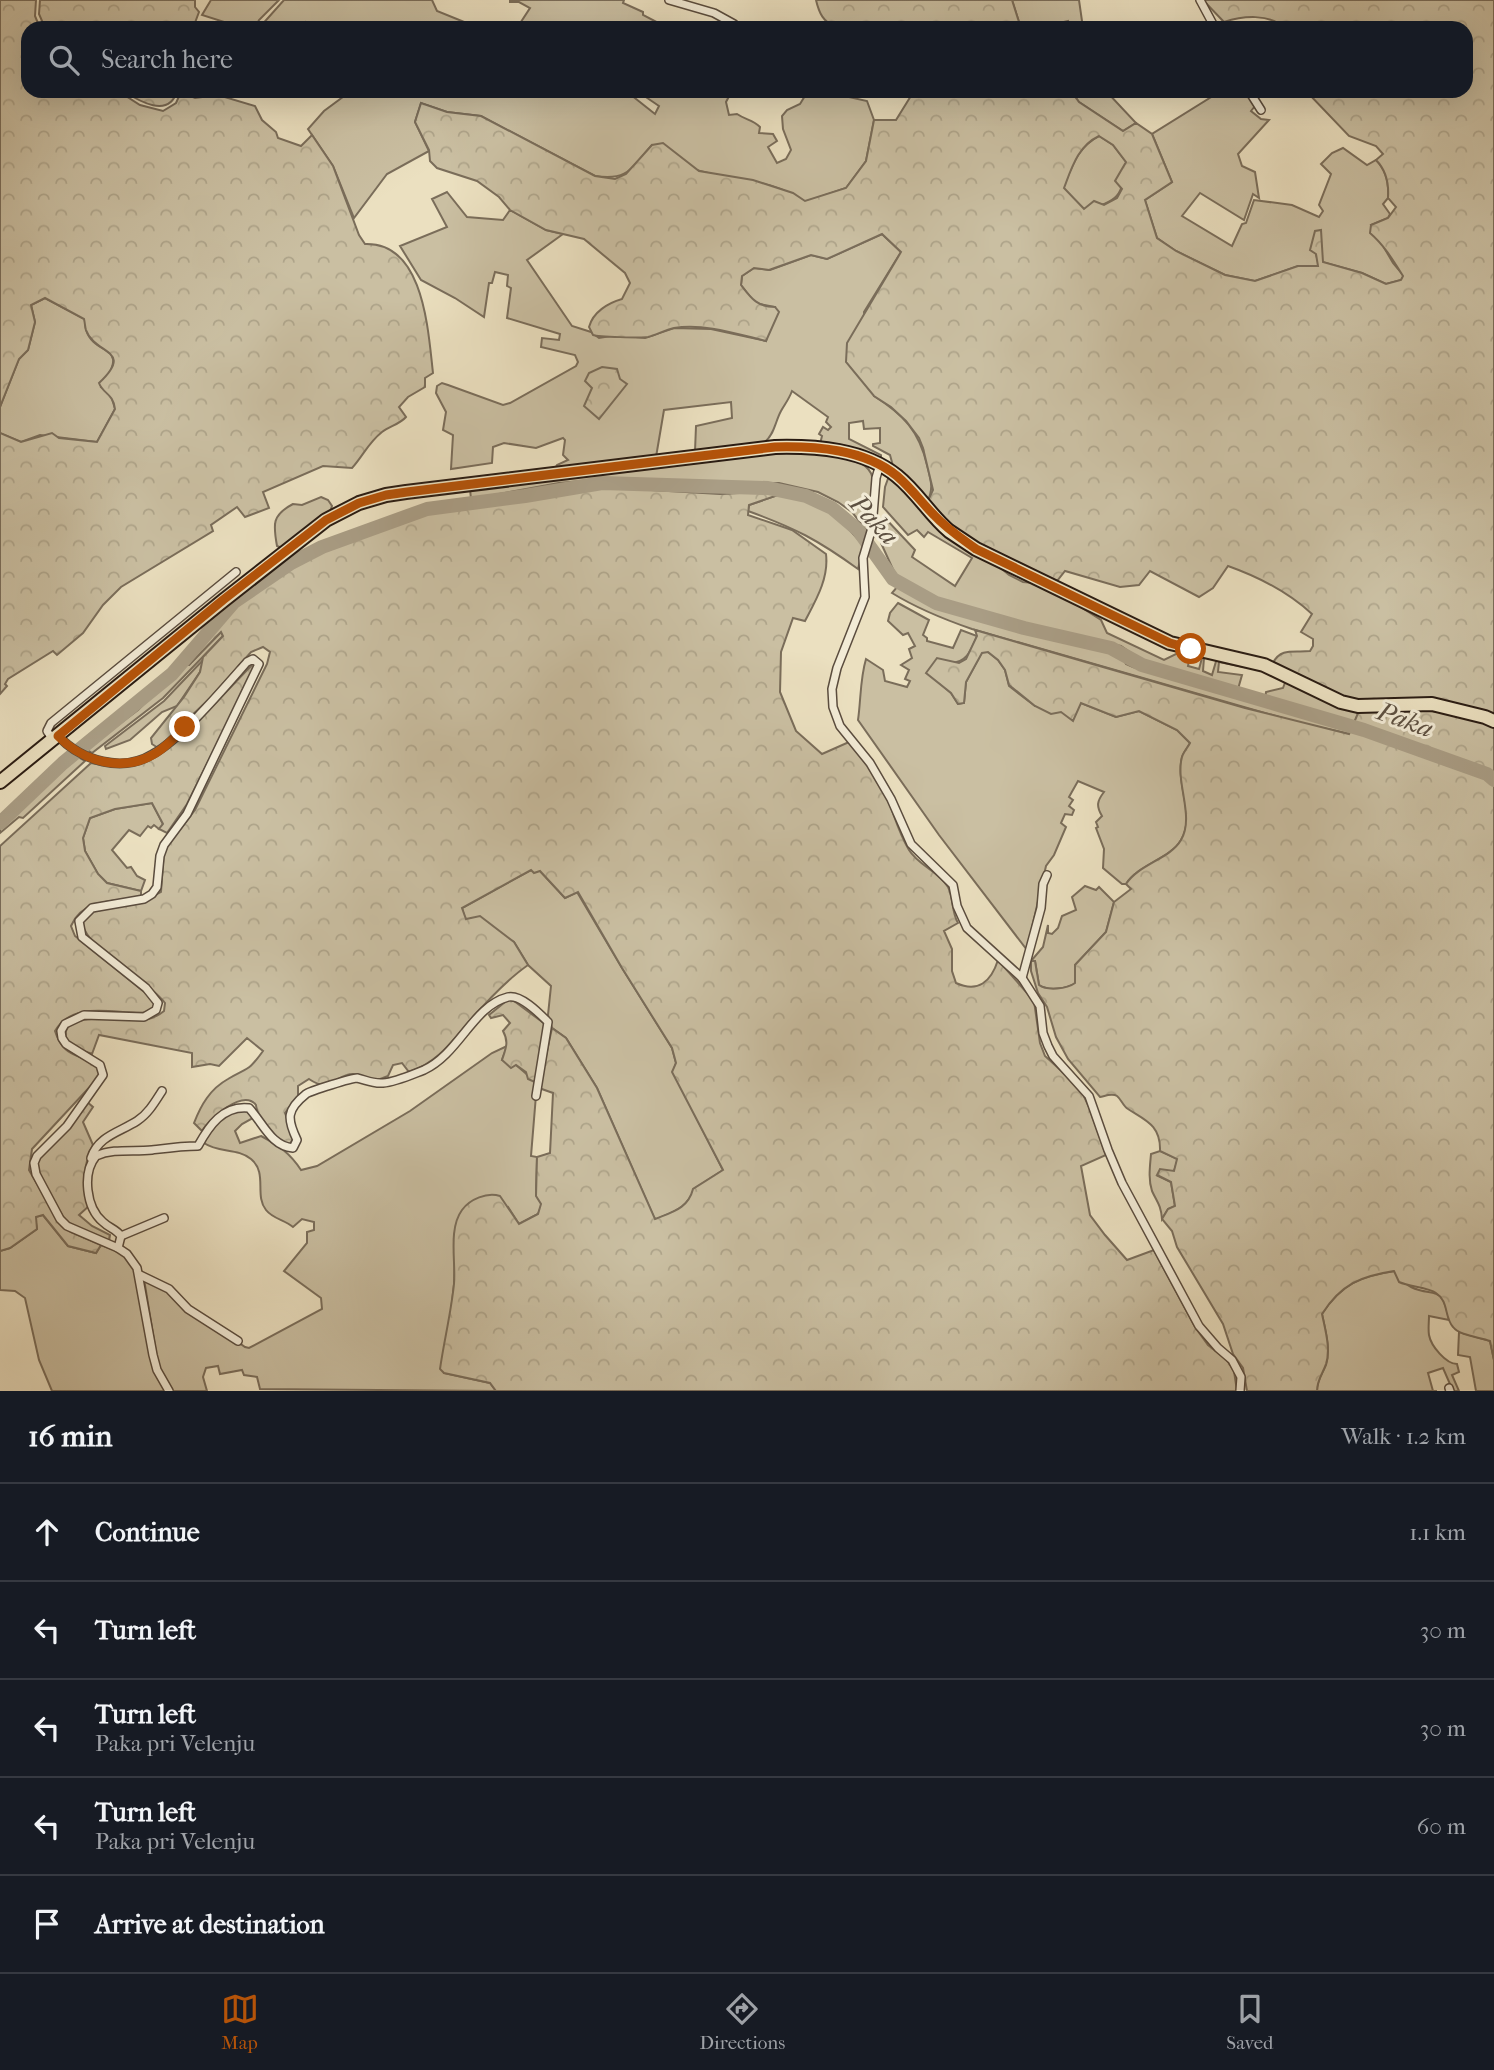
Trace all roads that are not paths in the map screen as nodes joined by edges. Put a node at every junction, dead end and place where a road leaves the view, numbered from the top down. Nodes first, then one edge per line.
1 (669, 0) edge
2 (1200, 0) edge
3 (728, 21) edge
4 (1211, 21) edge
5 (1253, 98) edge
6 (1261, 110) dead end
7 (880, 464) junction
8 (236, 572) dead end
9 (1494, 721) edge
10 (56, 738) junction
11 (0, 782) edge
12 (1047, 875) dead end
13 (1022, 978) junction
14 (162, 1091) dead end
15 (536, 1096) dead end
16 (90, 1162) junction
17 (164, 1218) dead end
18 (121, 1236) junction
19 (118, 1248) junction
20 (140, 1275) junction
21 (238, 1341) dead end
22 (169, 1391) edge
23 (1240, 1391) edge

1 - 3 street
2 - 4 street
5 - 6 street
7 - 9 main road
7 - 10 main road
7 - 13 street
8 - 10 street
10 - 11 main road
10 - 19 street
12 - 13 street
13 - 23 street
14 - 16 street
15 - 16 street
16 - 18 street
17 - 18 street
18 - 19 street
19 - 20 street
20 - 21 street
20 - 22 street

